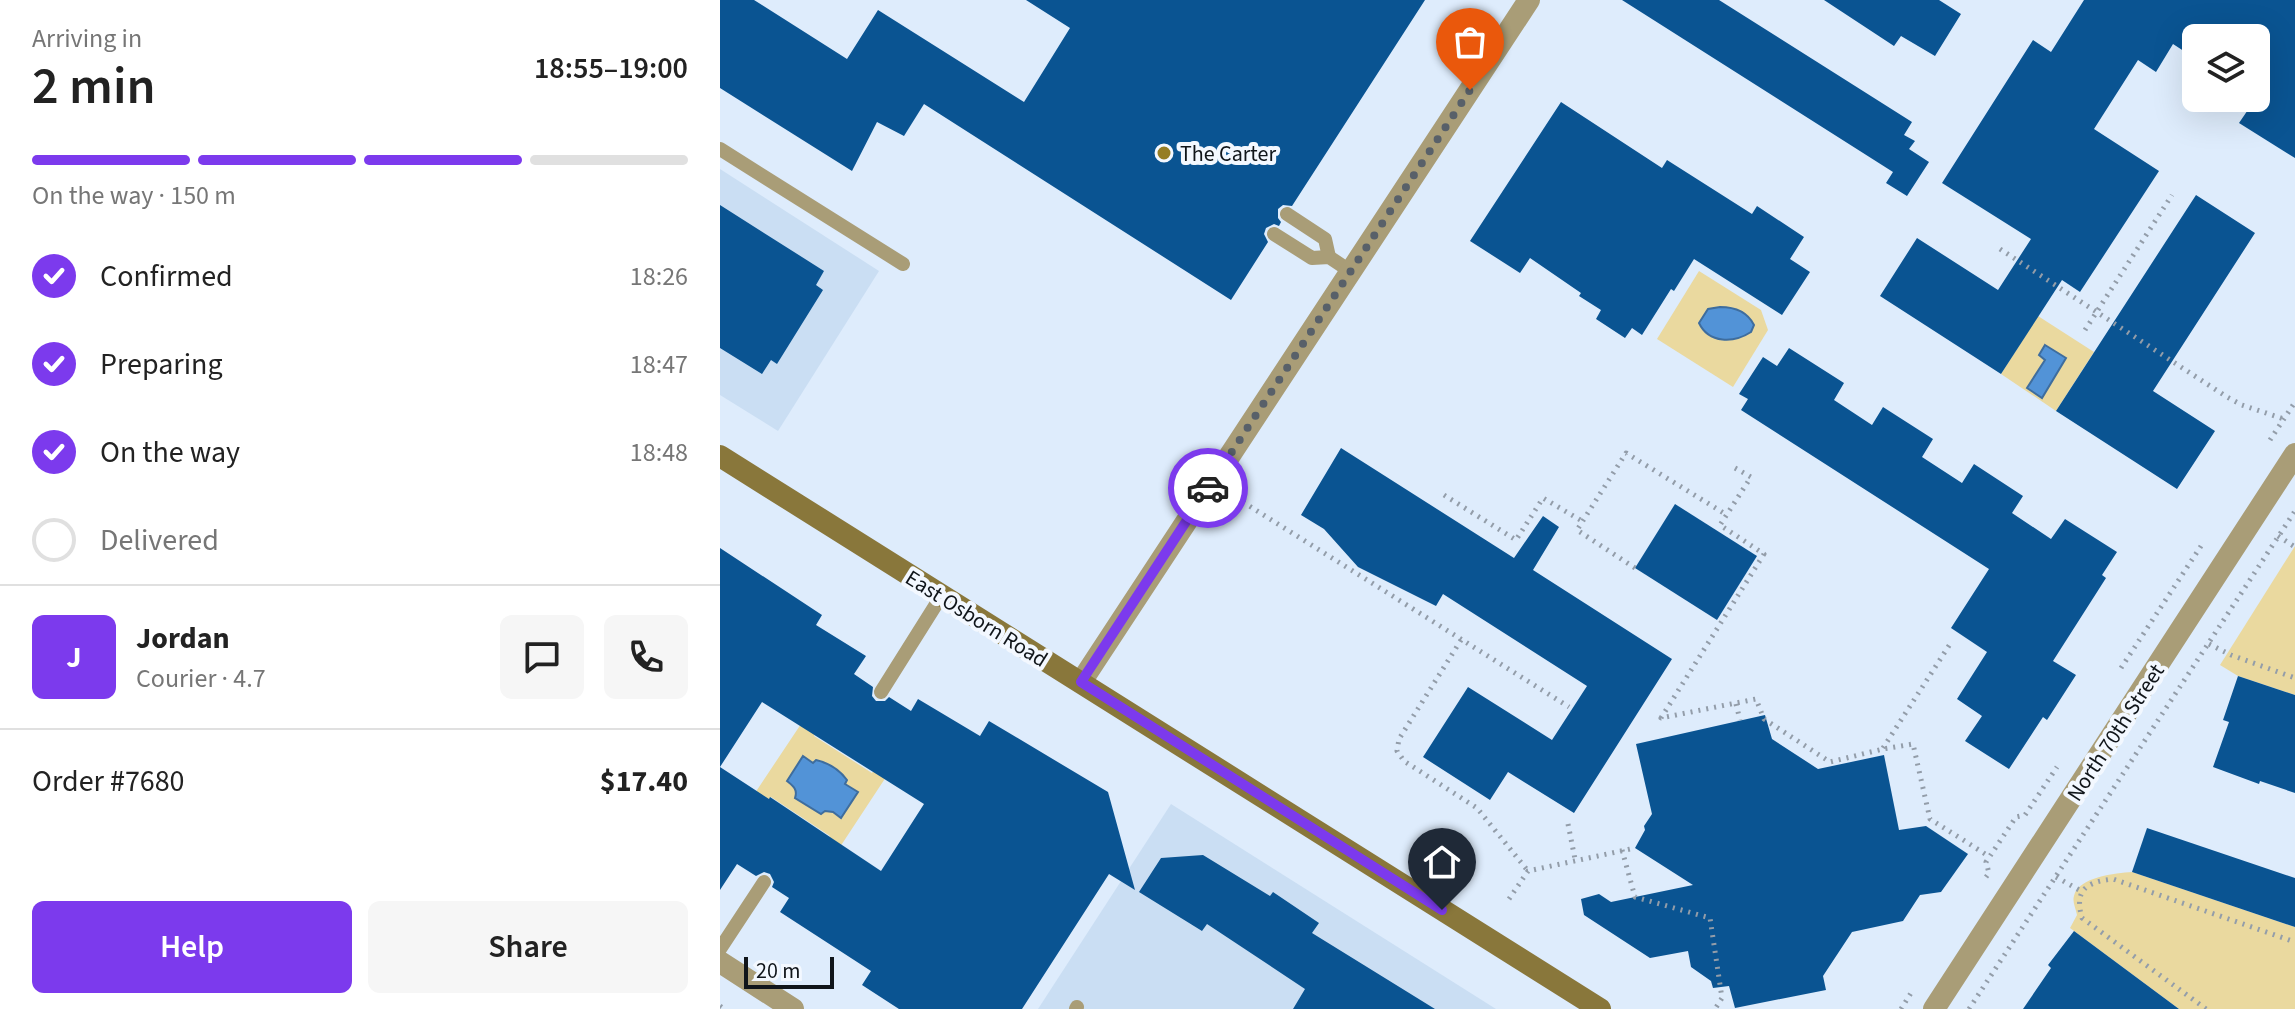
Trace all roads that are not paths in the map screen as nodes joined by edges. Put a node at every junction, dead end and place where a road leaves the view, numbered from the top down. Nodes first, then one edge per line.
1 (1529, 0) edge
2 (720, 149) edge
3 (1287, 214) dead end
4 (1274, 234) dead end
5 (1329, 257) junction
6 (903, 264) dead end
7 (1350, 271) junction
8 (2295, 454) edge
9 (720, 456) edge
10 (942, 595) junction
11 (1081, 682) junction
12 (881, 692) dead end
13 (764, 882) dead end
14 (720, 949) edge
15 (720, 962) edge
16 (793, 1009) edge
17 (1600, 1009) edge
18 (1934, 1009) edge

1 - 7 street
2 - 6 lane
3 - 5 lane
4 - 5 lane
5 - 7 lane
7 - 11 street
8 - 18 street, North 70th Street
9 - 10 main road, East Osborn Road
10 - 11 main road, East Osborn Road
10 - 12 lane
11 - 17 main road, East Osborn Road
13 - 14 lane
15 - 16 street

